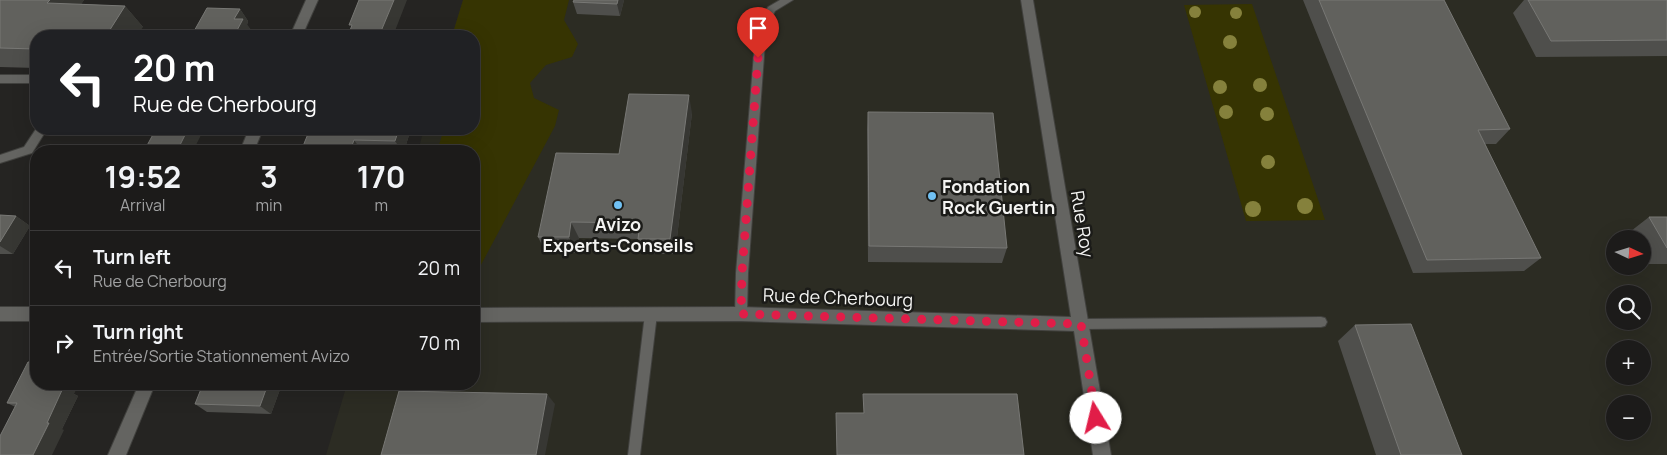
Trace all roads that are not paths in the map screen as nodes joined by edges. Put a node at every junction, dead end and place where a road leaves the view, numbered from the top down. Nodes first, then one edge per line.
1 (312, 0) edge
2 (788, 0) edge
3 (1027, 0) edge
4 (299, 30) edge
5 (0, 79) edge
6 (30, 79) edge
7 (30, 147) edge
8 (0, 159) edge
9 (0, 314) edge
10 (30, 314) edge
11 (651, 314) junction
12 (741, 314) junction
13 (480, 315) edge
14 (1321, 322) dead end
15 (1081, 324) junction
16 (144, 390) edge
17 (117, 455) edge
18 (634, 455) edge
19 (1102, 455) edge

1 - 4 street
2 - 12 lane
3 - 15 street, Rue Roy
5 - 6 lane
7 - 8 lane
9 - 10 street
11 - 12 street, Rue de Cherbourg
11 - 13 street, Rue de Cherbourg
11 - 18 lane
12 - 15 street, Rue de Cherbourg
14 - 15 lane
15 - 19 street, Rue Roy
16 - 17 street

